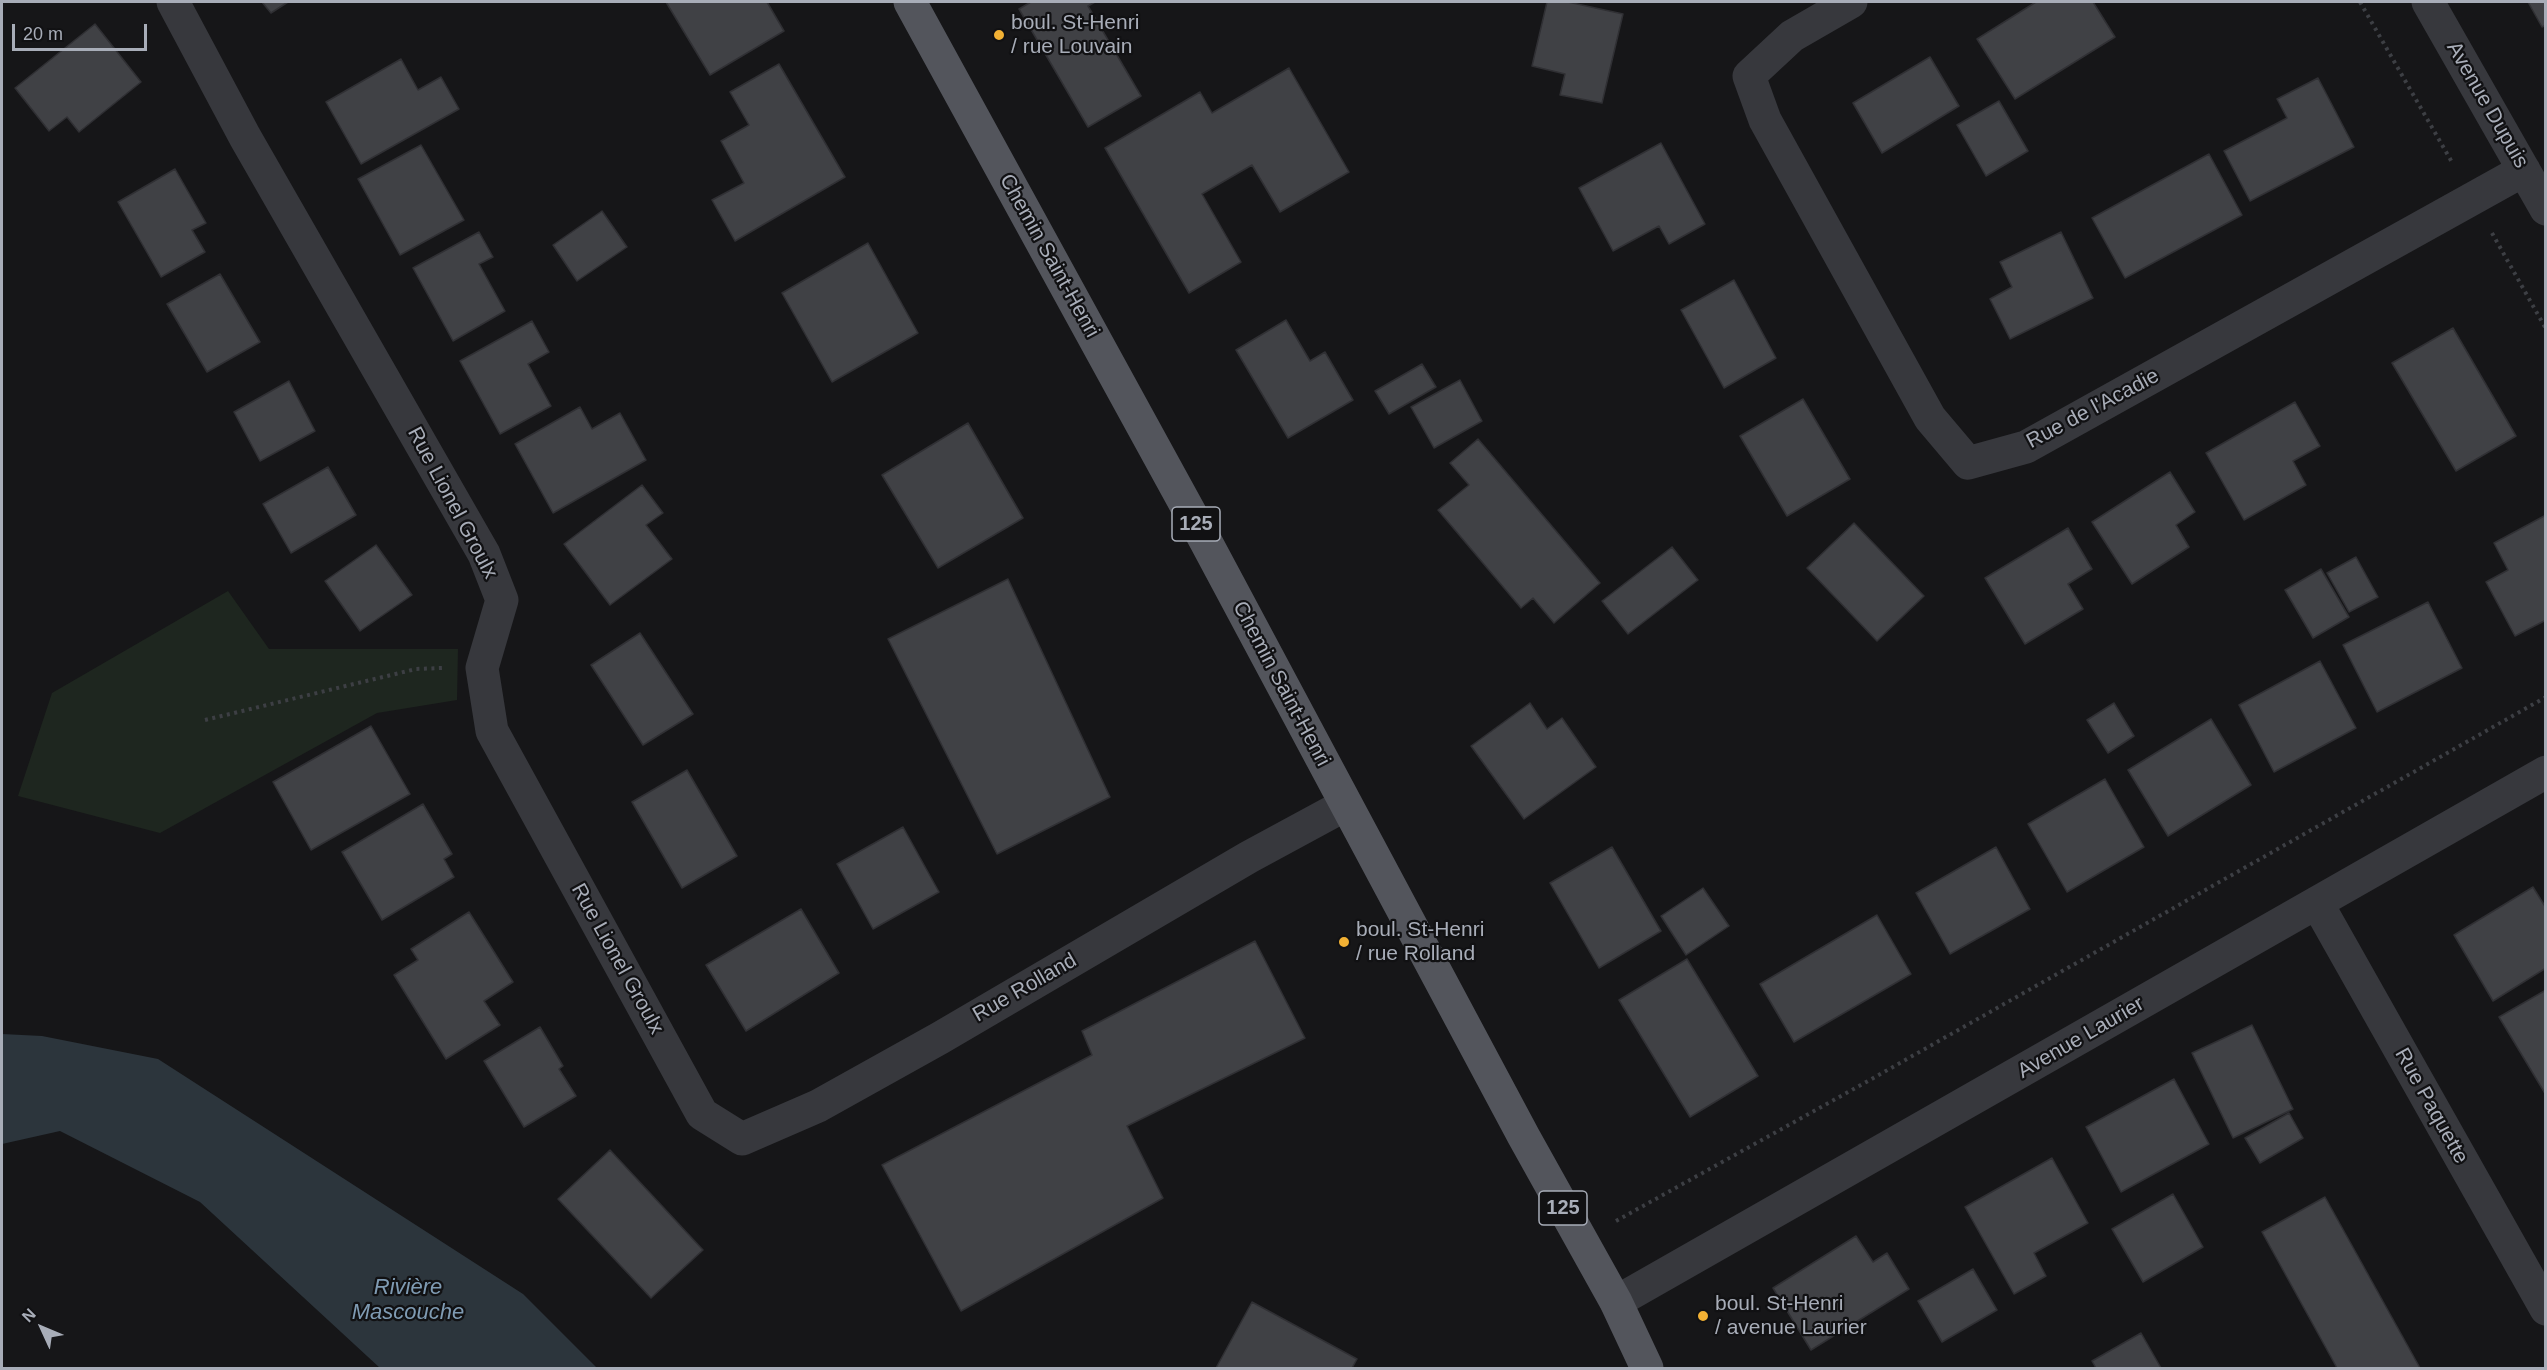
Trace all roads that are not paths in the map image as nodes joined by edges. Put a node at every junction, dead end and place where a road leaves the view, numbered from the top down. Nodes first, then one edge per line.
1 (173, 2) edge
2 (910, 2) edge
3 (1851, 2) edge
4 (2428, 2) edge
5 (2524, 170) junction
6 (2546, 209) edge
7 (2546, 772) edge
8 (1345, 805) junction
9 (2317, 903) junction
10 (702, 1114) joint
11 (1616, 1302) junction
12 (2546, 1309) edge
13 (1647, 1368) edge

1 - 10 street, Rue Lionel Groulx
2 - 8 main road, Chemin Saint-Henri / 125
3 - 5 street, Rue de l'Acadie
4 - 5 street, Avenue Dupuis
5 - 6 street, Avenue Dupuis
7 - 9 street, Avenue Laurier
8 - 10 street, Rue Rolland
8 - 11 main road, Chemin Saint-Henri / 125
9 - 11 street, Avenue Laurier
9 - 12 street, Rue Paquette
11 - 13 main road, Chemin Saint-Henri / 125

